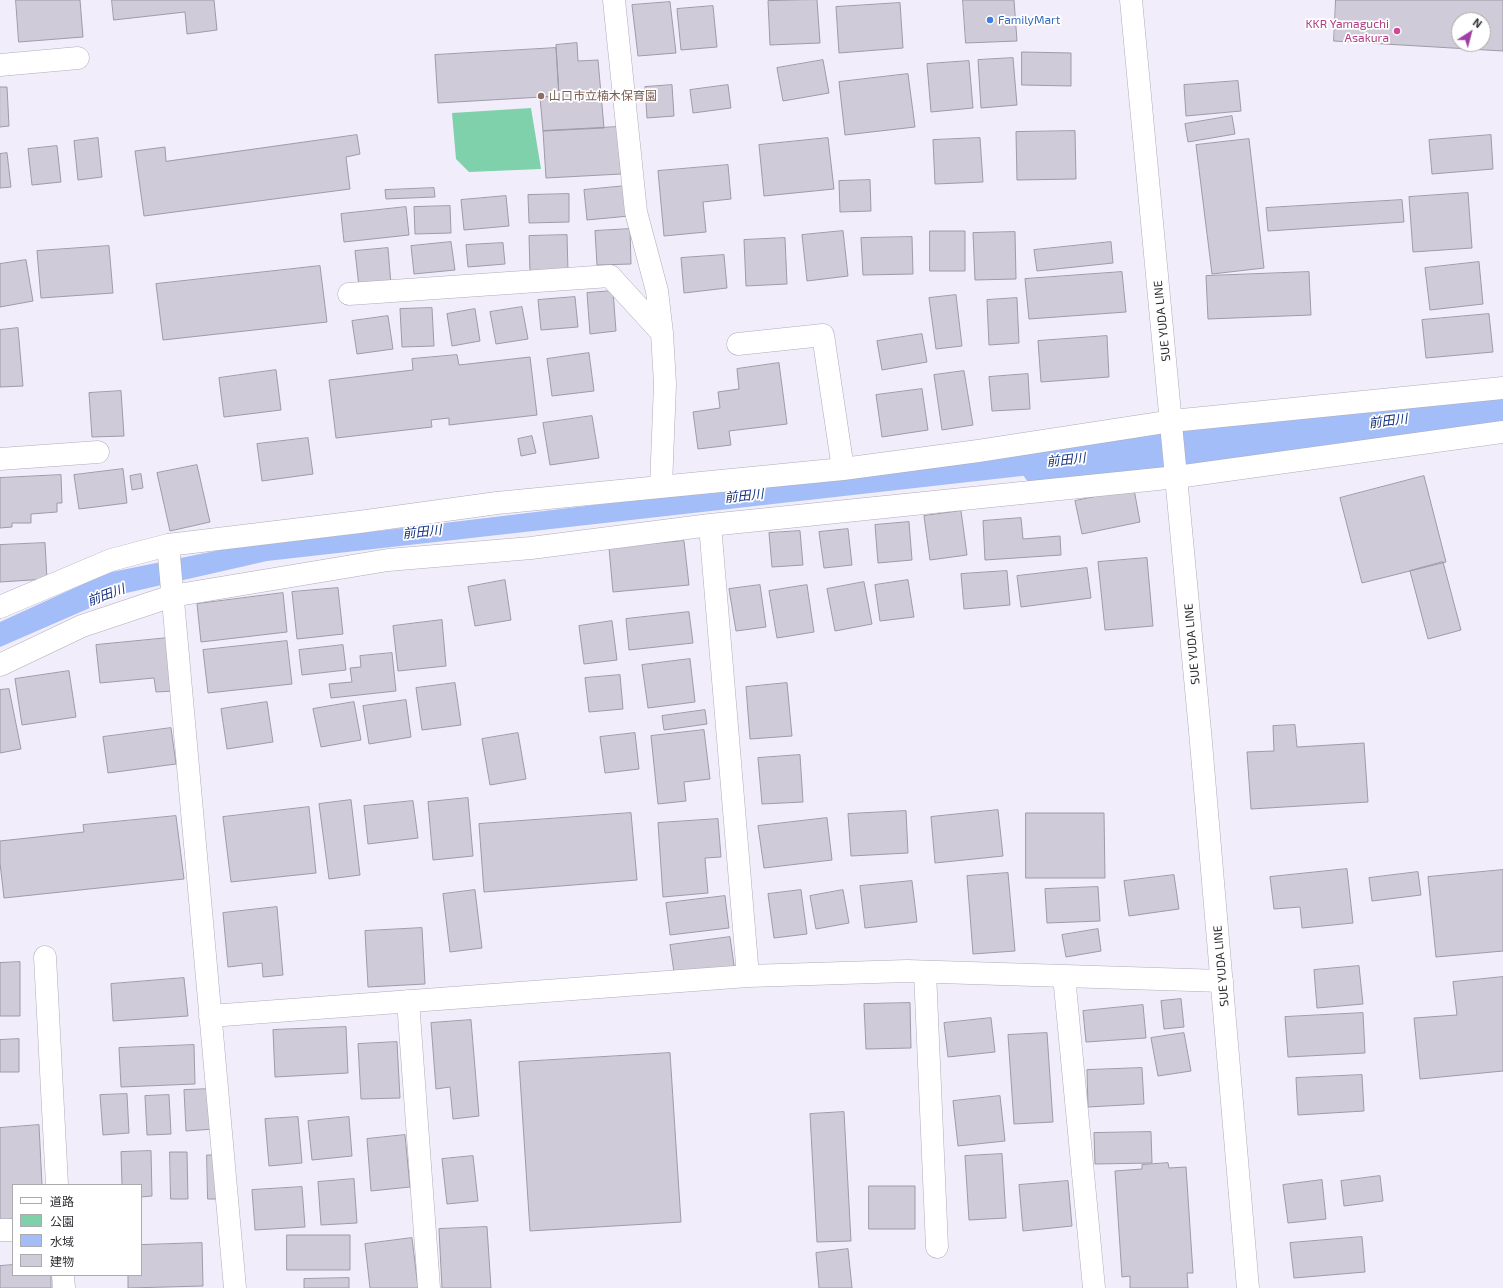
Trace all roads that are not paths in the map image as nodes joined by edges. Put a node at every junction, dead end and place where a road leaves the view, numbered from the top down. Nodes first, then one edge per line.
1 (614, 0) edge
2 (1131, 0) edge
3 (78, 58) dead end
4 (0, 65) edge
5 (349, 294) dead end
6 (662, 333) junction
7 (738, 344) dead end
8 (1503, 388) edge
9 (1172, 421) junction
10 (1503, 432) edge
11 (98, 452) dead end
12 (0, 458) edge
13 (843, 469) junction
14 (1177, 477) junction
15 (662, 486) junction
16 (710, 524) junction
17 (168, 546) junction
18 (172, 595) junction
19 (0, 608) edge
20 (0, 665) edge
21 (45, 957) dead end
22 (925, 972) junction
23 (748, 976) junction
24 (1064, 976) junction
25 (1222, 981) junction
26 (408, 1001) junction
27 (210, 1016) junction
28 (57, 1184) edge
29 (0, 1230) edge
30 (12, 1230) edge
31 (937, 1247) dead end
32 (63, 1276) edge
33 (64, 1288) edge
34 (236, 1288) edge
35 (429, 1288) edge
36 (1094, 1288) edge
37 (1248, 1288) edge

1 - 6 street
2 - 9 street, SUE YUDA LINE
3 - 4 street
5 - 6 street
6 - 15 street
7 - 13 street
8 - 9 street
9 - 13 street
9 - 14 street, SUE YUDA LINE
10 - 14 street
11 - 12 street
13 - 15 street
14 - 16 street
14 - 25 street, SUE YUDA LINE
15 - 17 street
16 - 18 street
16 - 23 street
17 - 18 street
17 - 19 street
18 - 20 street
18 - 27 street
21 - 28 street
22 - 23 street
22 - 24 street
22 - 31 street
23 - 26 street
24 - 25 street
24 - 36 street
25 - 37 street, SUE YUDA LINE
26 - 27 street
26 - 35 street
27 - 34 street
29 - 30 street
32 - 33 street

